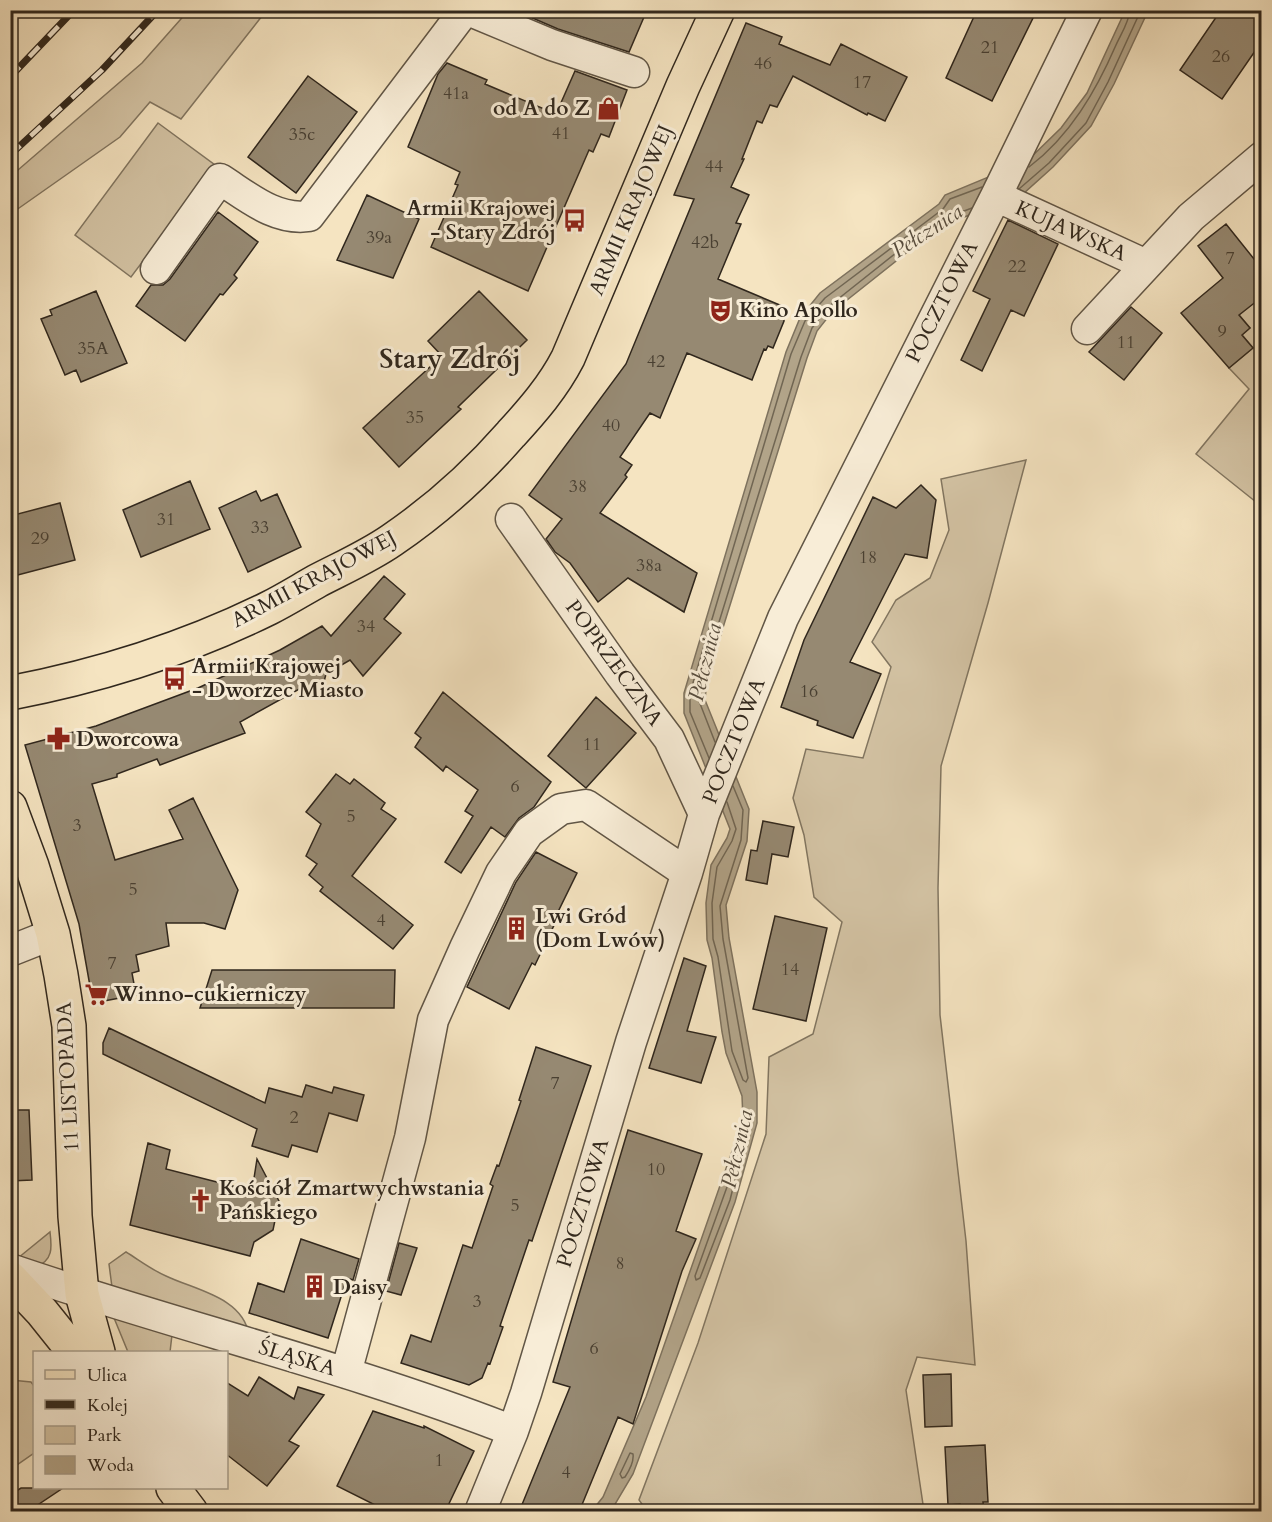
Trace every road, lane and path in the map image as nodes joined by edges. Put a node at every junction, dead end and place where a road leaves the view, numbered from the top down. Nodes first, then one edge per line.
1 (466, 10) edge
2 (718, 10) edge
3 (1087, 10) edge
4 (634, 72) dead end
5 (1262, 157) edge
6 (1001, 207) junction
7 (1146, 265) junction
8 (156, 269) dead end
9 (1087, 329) dead end
10 (511, 519) dead end
11 (10, 693) edge
12 (10, 807) edge
13 (707, 807) junction
14 (687, 873) junction
15 (53, 934) junction
16 (10, 951) edge
17 (10, 1269) edge
18 (10, 1278) edge
19 (82, 1294) junction
20 (72, 1351) edge
21 (97, 1351) edge
22 (346, 1373) junction
23 (513, 1431) junction
24 (174, 1489) edge
25 (191, 1512) edge
26 (480, 1512) edge

1 - 4 street
1 - 8 street
2 - 11 main road, ARMII KRAJOWEJ
3 - 6 street, POCZTOWA
5 - 7 street, KUJAWSKA
6 - 7 street, KUJAWSKA
6 - 13 street, POCZTOWA
7 - 9 street, KUJAWSKA
10 - 13 street, POPRZECZNA
12 - 15 main road, 11 LISTOPADA
13 - 14 street, POCZTOWA
14 - 22 street
14 - 23 street, POCZTOWA
15 - 16 street
15 - 19 main road, 11 LISTOPADA
17 - 19 street, ŚLĄSKA
18 - 20 main road
19 - 21 main road, 11 LISTOPADA
19 - 22 street, ŚLĄSKA
22 - 23 street, ŚLĄSKA
23 - 26 street, POCZTOWA
24 - 25 main road

